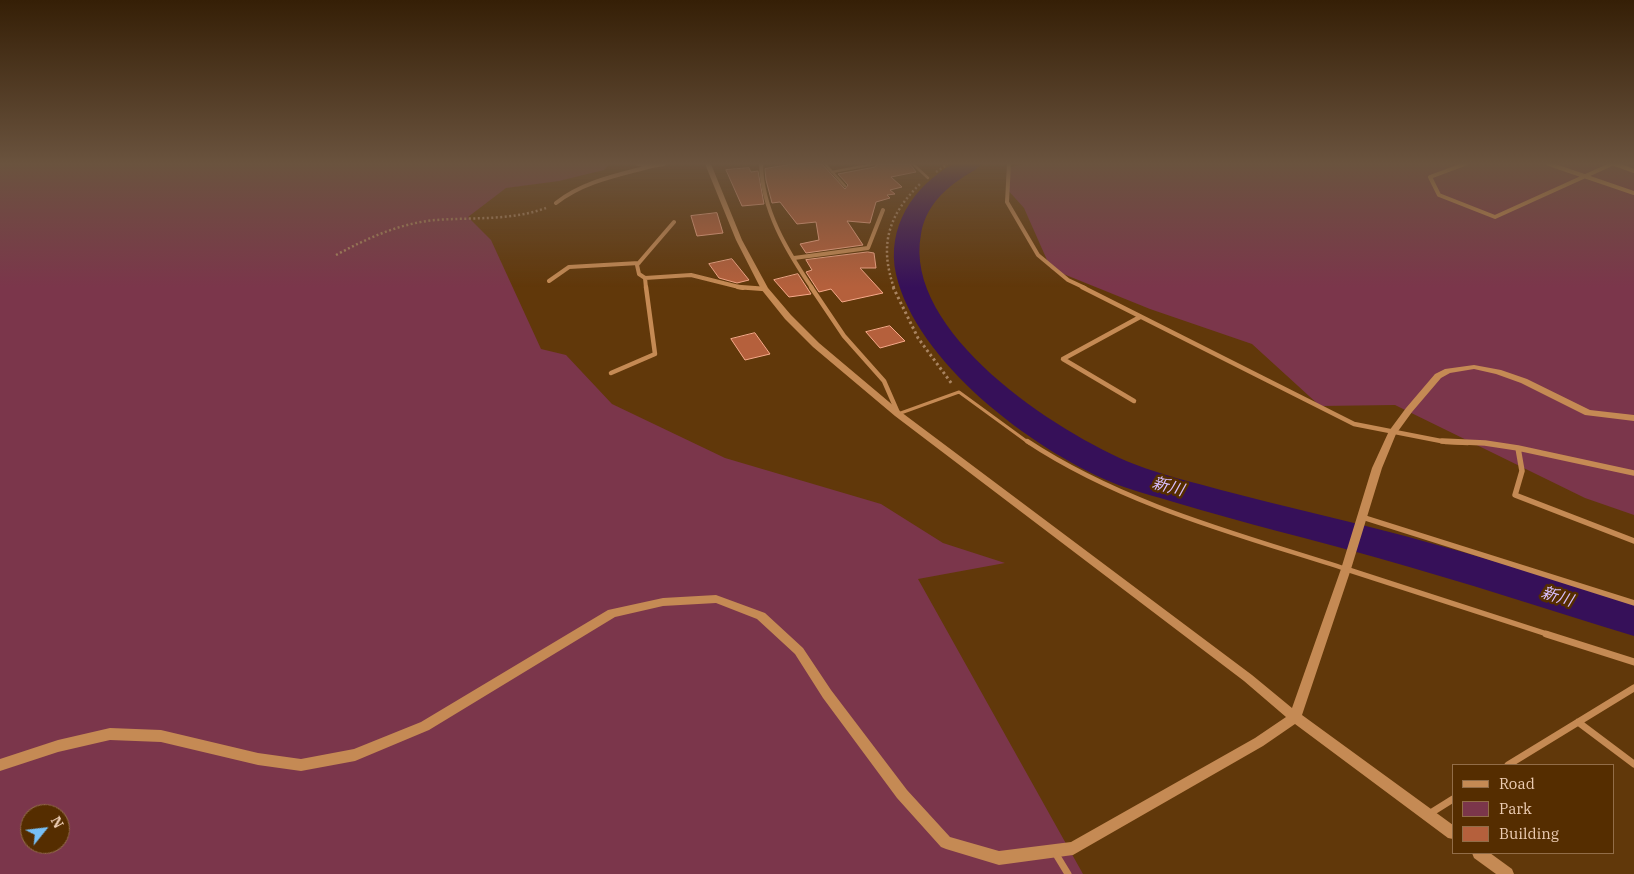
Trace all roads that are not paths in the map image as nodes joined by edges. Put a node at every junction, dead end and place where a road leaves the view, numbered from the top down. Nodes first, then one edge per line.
1 (725, 205) edge
2 (767, 205) edge
3 (1008, 205) edge
4 (1464, 205) edge
5 (1523, 205) edge
6 (883, 210) dead end
7 (674, 222) dead end
8 (794, 258) junction
9 (639, 263) junction
10 (645, 278) junction
11 (549, 280) dead end
12 (765, 289) junction
13 (1140, 317) junction
14 (611, 373) dead end
15 (1134, 401) dead end
16 (898, 414) junction
17 (1634, 418) edge
18 (1392, 433) junction
19 (1518, 448) junction
20 (1634, 473) edge
21 (1362, 518) junction
22 (1634, 541) edge
23 (1346, 566) junction
24 (1634, 603) edge
25 (1634, 662) edge
26 (1634, 688) edge
27 (1295, 717) junction
28 (1578, 722) junction
29 (1510, 764) edge
30 (1634, 764) edge
31 (0, 765) edge
32 (1452, 800) edge
33 (1428, 814) junction
34 (1452, 832) edge
35 (1054, 851) junction
36 (1480, 854) edge
37 (1068, 874) edge
38 (1507, 874) edge

1 - 12 street
2 - 8 street
3 - 13 street
4 - 5 street
6 - 8 street
7 - 9 street
8 - 16 street
9 - 10 street
9 - 11 street
10 - 12 street
10 - 14 street
12 - 16 street
13 - 15 street
13 - 18 street
16 - 23 lane
16 - 27 street
17 - 18 street
18 - 19 street
18 - 21 street
19 - 20 street
19 - 22 street
21 - 23 street
21 - 24 street
23 - 25 street
23 - 27 street
26 - 28 street
27 - 33 street
27 - 35 street
28 - 29 street
28 - 30 street
31 - 35 street
32 - 33 street
33 - 34 street
35 - 37 street
36 - 38 street

